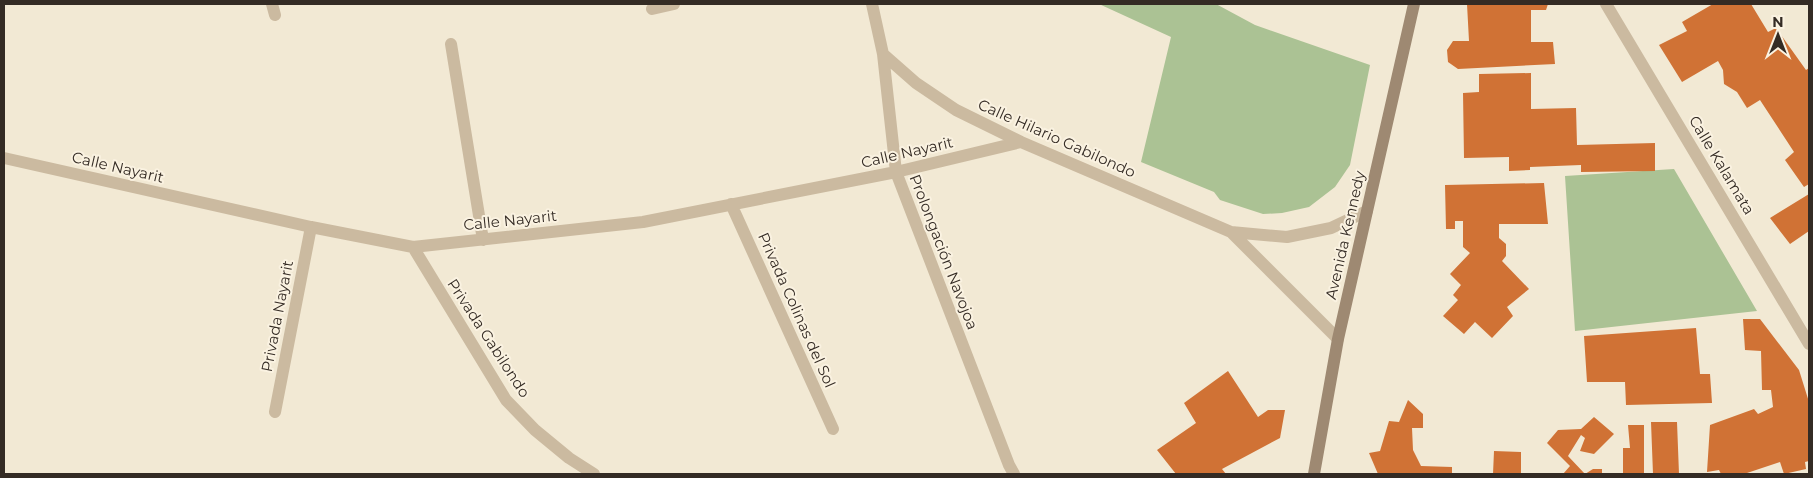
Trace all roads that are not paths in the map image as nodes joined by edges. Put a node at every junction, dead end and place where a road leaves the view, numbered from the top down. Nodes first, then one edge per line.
1 (674, 4) edge
2 (872, 4) edge
3 (1414, 4) edge
4 (1606, 4) edge
5 (652, 9) dead end
6 (450, 44) dead end
7 (883, 54) junction
8 (1021, 142) junction
9 (4, 158) edge
10 (896, 172) junction
11 (731, 204) junction
12 (1367, 211) junction
13 (311, 227) junction
14 (1230, 232) junction
15 (483, 240) junction
16 (413, 247) junction
17 (1338, 338) junction
18 (1809, 344) edge
19 (275, 412) dead end
20 (833, 429) dead end
21 (594, 474) edge
22 (1014, 474) edge
23 (1314, 474) edge

1 - 5 street
2 - 7 street, Prolongación Navojoa
3 - 12 street, Avenida Kennedy
4 - 18 street, Calle Kalamata
6 - 15 street
7 - 8 street, Calle Hilario Gabilondo
7 - 10 street, Prolongación Navojoa
8 - 10 street, Calle Nayarit
8 - 14 street, Calle Hilario Gabilondo
9 - 13 street, Calle Nayarit
10 - 11 street, Calle Nayarit
10 - 22 street, Prolongación Navojoa
11 - 15 street, Calle Nayarit
11 - 20 street, Privada Colinas del Sol
12 - 14 street, Calle Hilario Gabilondo
12 - 17 street, Avenida Kennedy
13 - 16 street, Calle Nayarit
13 - 19 street, Privada Nayarit
14 - 17 street, Calle Hilario Gabilondo
15 - 16 street, Calle Nayarit
16 - 21 street, Privada Gabilondo
17 - 23 street, Avenida Kennedy

